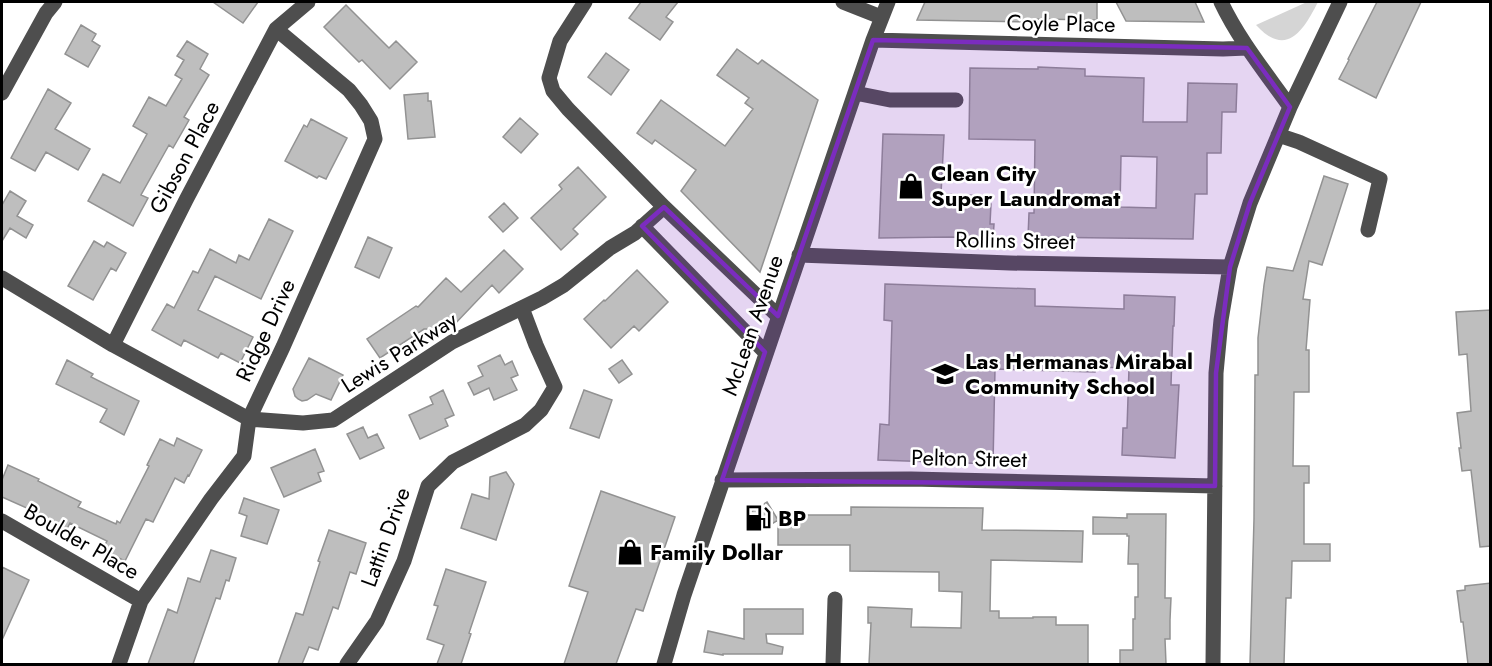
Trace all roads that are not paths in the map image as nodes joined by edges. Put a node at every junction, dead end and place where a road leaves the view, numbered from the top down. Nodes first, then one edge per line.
1 (55, 2) edge
2 (308, 2) edge
3 (585, 2) edge
4 (843, 2) edge
5 (888, 2) edge
6 (1221, 2) edge
7 (1340, 2) edge
8 (881, 17) junction
9 (276, 29) junction
10 (873, 40) junction
11 (1247, 48) junction
12 (2, 93) edge
13 (855, 93) junction
14 (956, 100) dead end
15 (1290, 107) junction
16 (1278, 135) junction
17 (664, 207) junction
18 (642, 226) junction
19 (1368, 230) dead end
20 (799, 255) junction
21 (1230, 267) junction
22 (2, 278) edge
23 (522, 308) junction
24 (778, 316) junction
25 (113, 345) junction
26 (765, 352) junction
27 (249, 419) junction
28 (723, 480) junction
29 (1215, 486) junction
30 (2, 521) edge
31 (835, 599) dead end
32 (141, 601) junction
33 (119, 664) edge
34 (347, 664) edge
35 (664, 664) edge
36 (832, 664) edge
37 (1213, 664) edge

1 - 12 street
2 - 9 street, Gibson Place
3 - 17 street
4 - 8 street
5 - 8 street, McLean Avenue
6 - 11 street
7 - 15 street
8 - 10 street, McLean Avenue
9 - 25 street, Gibson Place
9 - 27 street, Ridge Drive
10 - 11 street, Coyle Place
10 - 13 street, McLean Avenue
11 - 15 street
13 - 14 street
13 - 20 street, McLean Avenue
15 - 16 street
16 - 19 street
16 - 21 street
17 - 18 street, Lewis Parkway
17 - 24 street
18 - 23 street, Lewis Parkway
18 - 26 street
20 - 21 street, Rollins Street
20 - 24 street, McLean Avenue
21 - 29 street
22 - 25 street, Lewis Parkway
23 - 27 street, Lewis Parkway
23 - 34 street, Lattin Drive
24 - 26 street, McLean Avenue
25 - 27 street, Lewis Parkway
26 - 28 street, McLean Avenue
27 - 32 street, Ridge Drive
28 - 29 street, Pelton Street
28 - 35 street, McLean Avenue
29 - 37 street
30 - 32 street, Boulder Place
31 - 36 street
32 - 33 street, Ridge Drive

